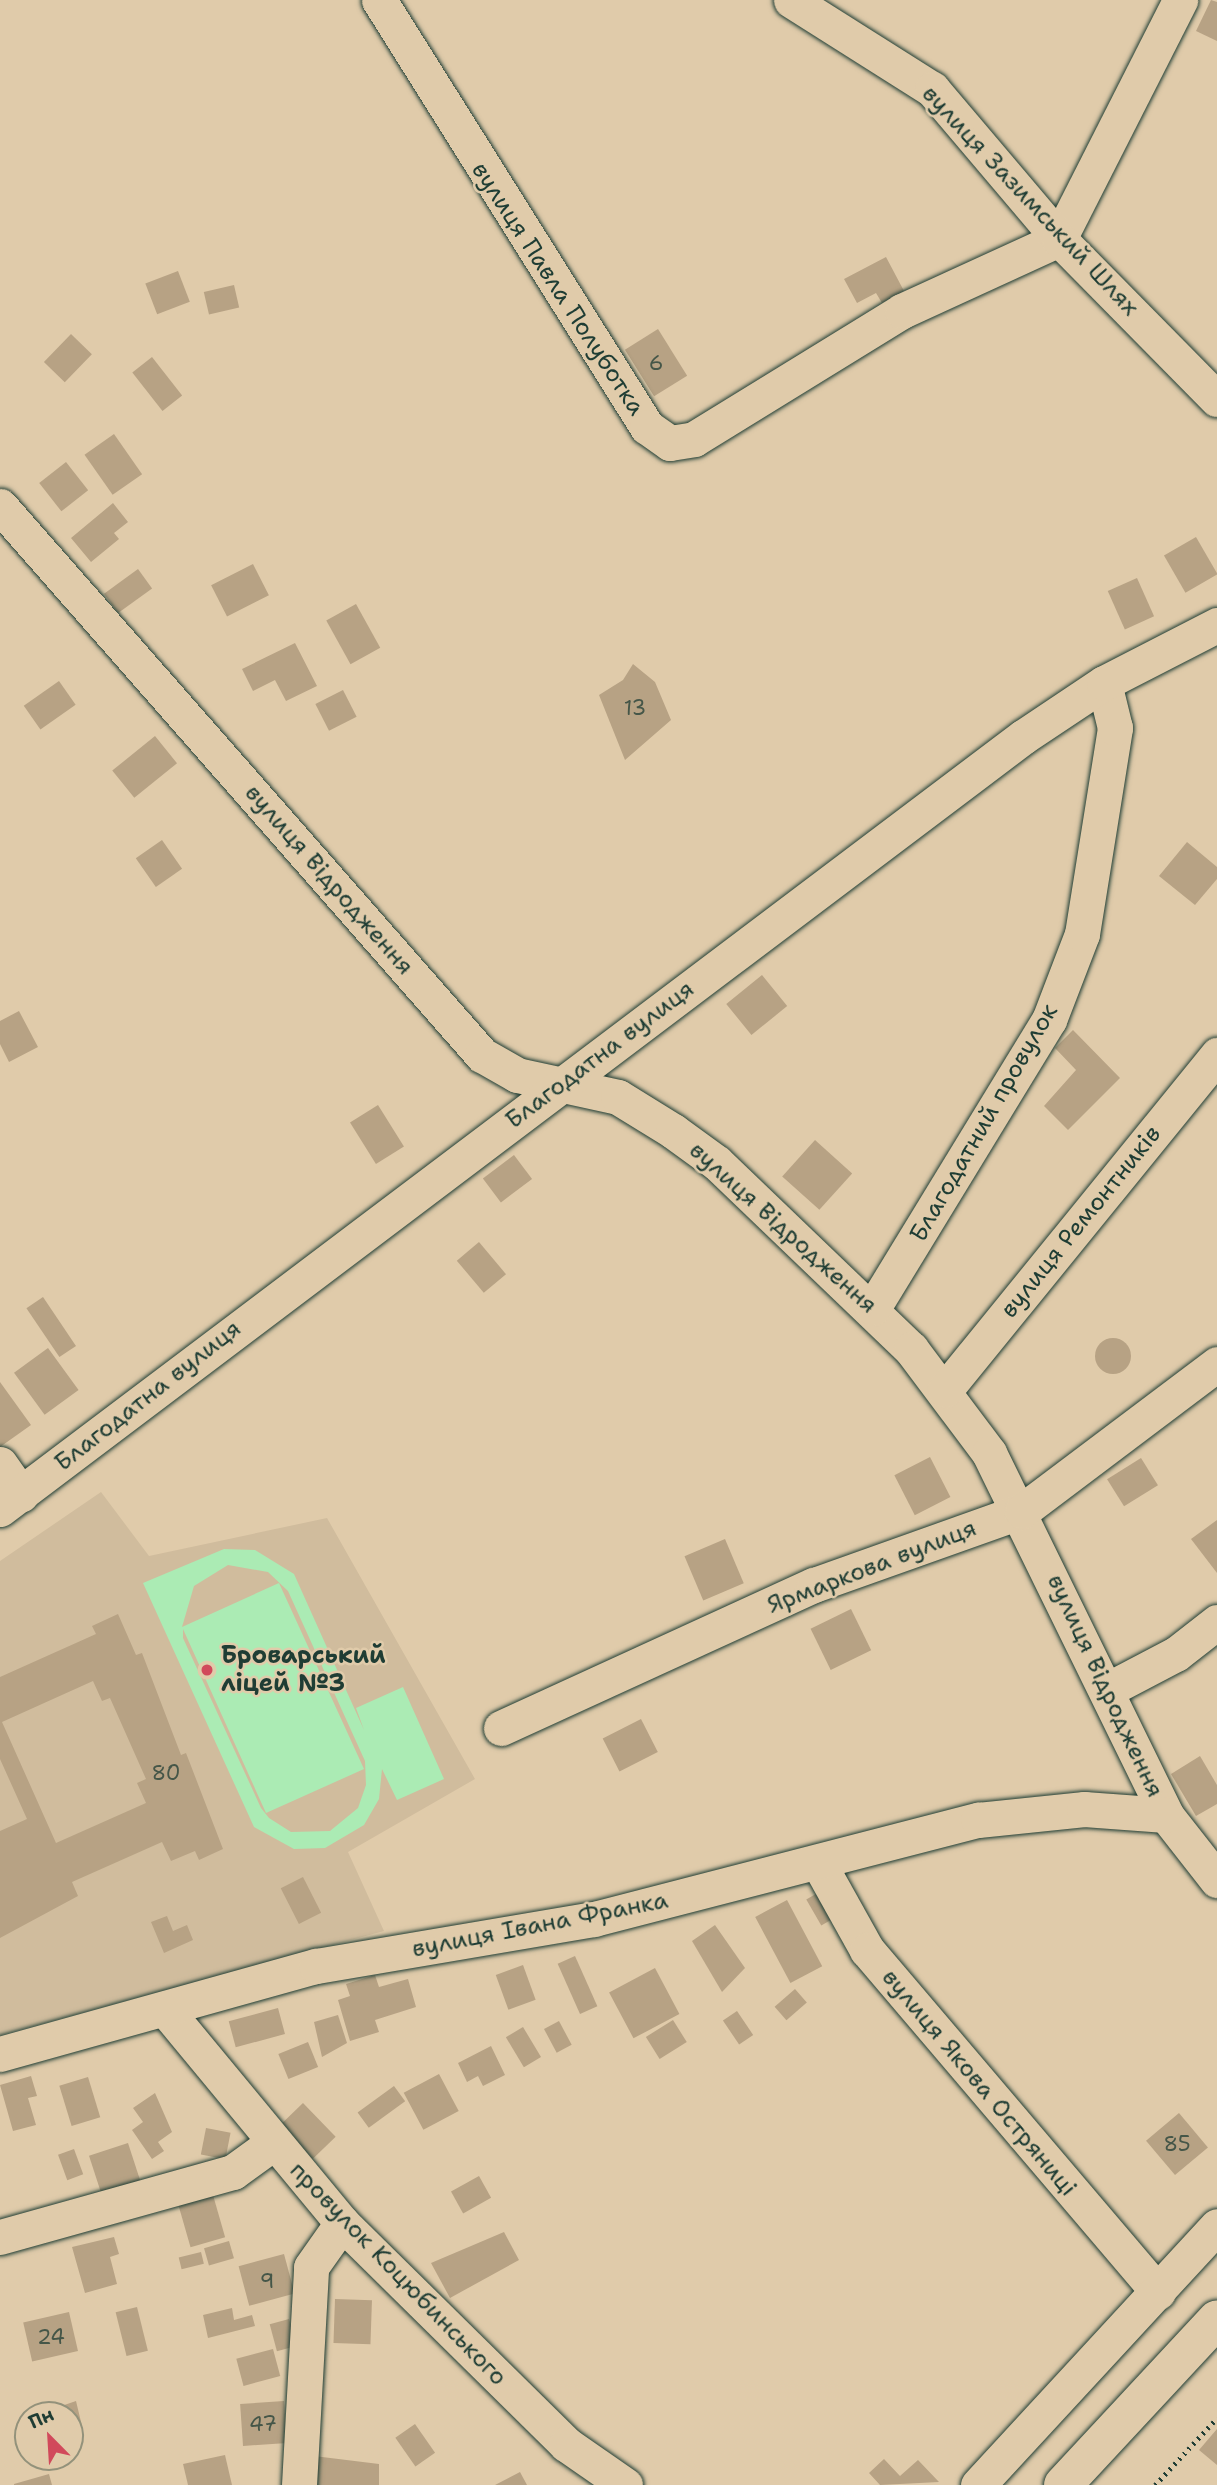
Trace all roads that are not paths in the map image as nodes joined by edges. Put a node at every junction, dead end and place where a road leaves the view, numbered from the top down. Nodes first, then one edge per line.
1 (379, 0) edge
2 (791, 0) edge
3 (1180, 0) edge
4 (1059, 239) junction
5 (1217, 399) edge
6 (0, 506) edge
7 (1217, 625) edge
8 (1104, 683) junction
9 (1217, 1055) edge
10 (562, 1086) junction
11 (873, 1308) junction
12 (1217, 1364) edge
13 (945, 1390) junction
14 (0, 1464) edge
15 (11, 1501) edge
16 (1021, 1511) junction
17 (1217, 1622) edge
18 (1107, 1690) junction
19 (501, 1728) dead end
20 (1166, 1815) junction
21 (818, 1862) junction
22 (1217, 1880) edge
23 (165, 2009) junction
24 (0, 2054) edge
25 (273, 2143) junction
26 (342, 2223) junction
27 (1217, 2226) edge
28 (0, 2237) edge
29 (1158, 2292) junction
30 (1217, 2319) edge
31 (299, 2485) edge
32 (625, 2485) edge
33 (978, 2485) edge
34 (1063, 2485) edge

1 - 4 street, вулиця Павла Полуботка
2 - 4 street, вулиця Зазимський Шлях
3 - 4 street
4 - 5 street, вулиця Зазимський Шлях
6 - 10 street, вулиця Відродження
7 - 8 street, Благодатна вулиця
8 - 10 street, Благодатна вулиця
8 - 11 street, Благодатний провулок
9 - 13 street, вулиця Ремонтників
10 - 11 street, вулиця Відродження
10 - 15 street, Благодатна вулиця
11 - 13 street, вулиця Відродження
12 - 16 street, Ярмаркова вулиця
13 - 16 street, вулиця Відродження
14 - 15 street
16 - 18 street, вулиця Відродження
16 - 19 street, Ярмаркова вулиця
17 - 18 street
18 - 20 street, вулиця Відродження
20 - 21 street, вулиця Івана Франка
20 - 22 street, вулиця Відродження
21 - 23 street, вулиця Івана Франка
21 - 29 street, вулиця Якова Остряниці
23 - 24 street, вулиця Івана Франка
23 - 25 street, провулок Коцюбинського
25 - 26 street, провулок Коцюбинського
25 - 28 street
26 - 31 street
26 - 32 street, провулок Коцюбинського
27 - 29 street
29 - 33 street
30 - 34 main road

